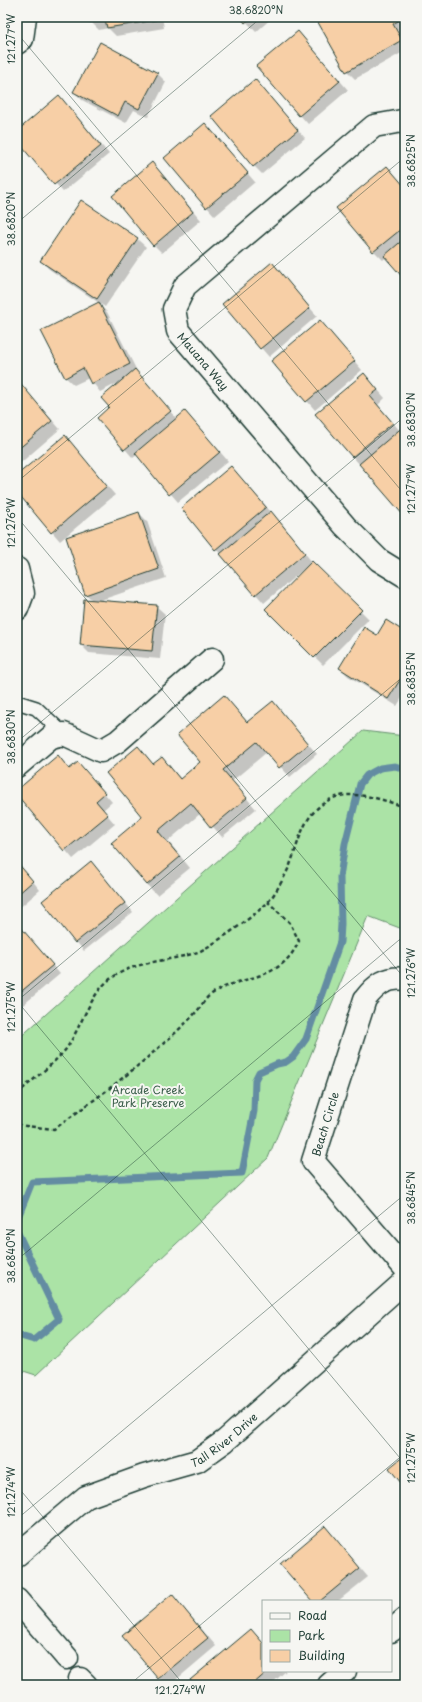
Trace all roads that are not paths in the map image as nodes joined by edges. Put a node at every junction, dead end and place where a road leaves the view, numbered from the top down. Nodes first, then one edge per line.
1 (25, 17) edge
2 (17, 43) edge
3 (405, 123) edge
4 (17, 569) edge
5 (405, 576) edge
6 (17, 609) edge
7 (212, 659) dead end
8 (17, 702) edge
9 (64, 734) junction
10 (17, 766) edge
11 (405, 979) edge
12 (405, 1268) edge
13 (405, 1281) edge
14 (19, 1550) edge
15 (17, 1600) edge
16 (405, 1619) edge
17 (392, 1630) edge
18 (67, 1658) dead end
19 (344, 1672) edge
20 (328, 1685) edge

1 - 2 street
3 - 5 street, Mauana Way
4 - 6 street
7 - 9 street
8 - 9 lane
9 - 10 street
11 - 12 street, Beach Circle
13 - 14 street, Tall River Drive
15 - 18 street
16 - 17 street
19 - 20 street

